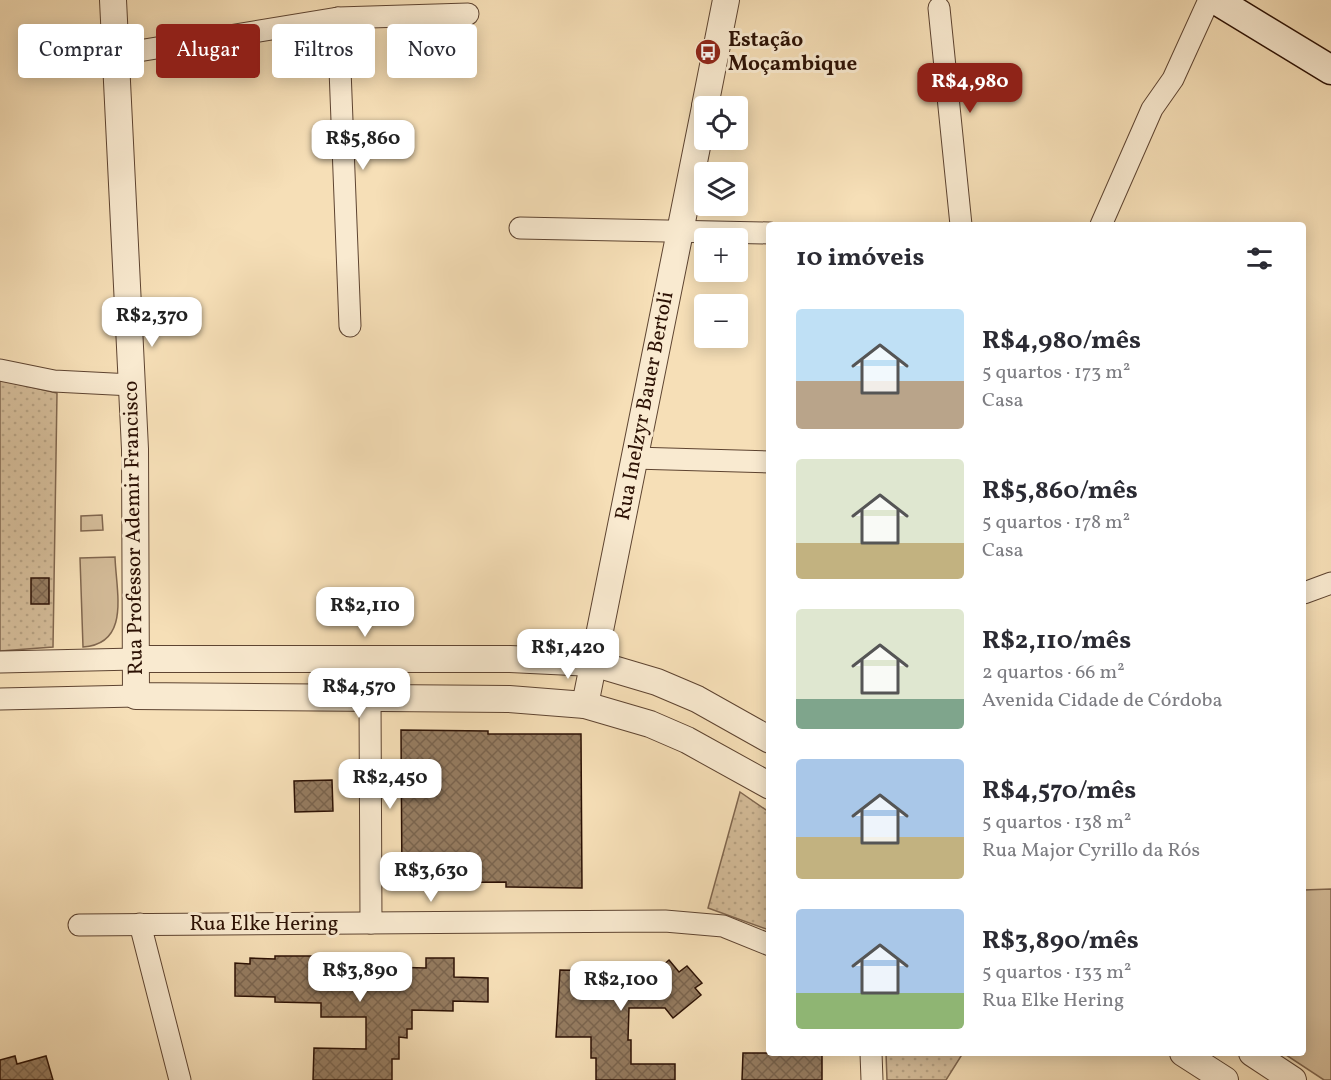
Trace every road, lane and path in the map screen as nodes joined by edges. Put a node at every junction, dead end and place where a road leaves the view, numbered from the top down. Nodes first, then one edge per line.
1 (113, 0) edge
2 (726, 0) edge
3 (1209, 0) edge
4 (1216, 0) edge
5 (939, 8) dead end
6 (468, 14) dead end
7 (338, 18) junction
8 (113, 24) edge
9 (144, 50) edge
10 (1331, 70) edge
11 (115, 78) edge
12 (707, 96) edge
13 (696, 150) edge
14 (961, 222) edge
15 (1102, 222) edge
16 (520, 228) dead end
17 (680, 231) junction
18 (766, 233) edge
19 (350, 326) dead end
20 (0, 370) edge
21 (132, 385) junction
22 (634, 458) junction
23 (766, 462) edge
24 (1331, 583) edge
25 (1306, 592) edge
26 (136, 659) junction
27 (0, 662) edge
28 (593, 663) junction
29 (136, 696) junction
30 (370, 698) junction
31 (0, 699) edge
32 (585, 705) junction
33 (766, 738) edge
34 (766, 784) edge
35 (371, 923) junction
36 (140, 924) junction
37 (79, 925) dead end
38 (766, 943) edge
39 (871, 1056) edge
40 (1188, 1056) edge
41 (1257, 1056) edge
42 (180, 1080) edge
43 (872, 1080) edge
44 (1224, 1080) edge
45 (1293, 1080) edge

1 - 8 street, Rua Professor Ademir Francisco
2 - 12 street, Rua Inelzyr Bauer Bertoli
3 - 15 street
4 - 10 main road
5 - 14 street
6 - 7 street
7 - 9 street
7 - 19 street
11 - 21 street, Rua Professor Ademir Francisco
13 - 17 street, Rua Inelzyr Bauer Bertoli
16 - 17 street
17 - 18 street
17 - 22 street, Rua Inelzyr Bauer Bertoli
20 - 21 street
21 - 26 street, Rua Professor Ademir Francisco
22 - 23 street
22 - 28 street, Rua Inelzyr Bauer Bertoli
24 - 25 street
26 - 27 street
26 - 28 street
26 - 29 street, Rua Professor Ademir Francisco
28 - 32 street, Rua Inelzyr Bauer Bertoli
28 - 33 street
29 - 30 street
29 - 31 street
30 - 32 street
30 - 35 street
32 - 34 street
35 - 36 street, Rua Elke Hering
35 - 38 street, Rua Elke Hering
36 - 37 street, Rua Elke Hering
36 - 42 street
39 - 43 street
40 - 44 street
41 - 45 street

